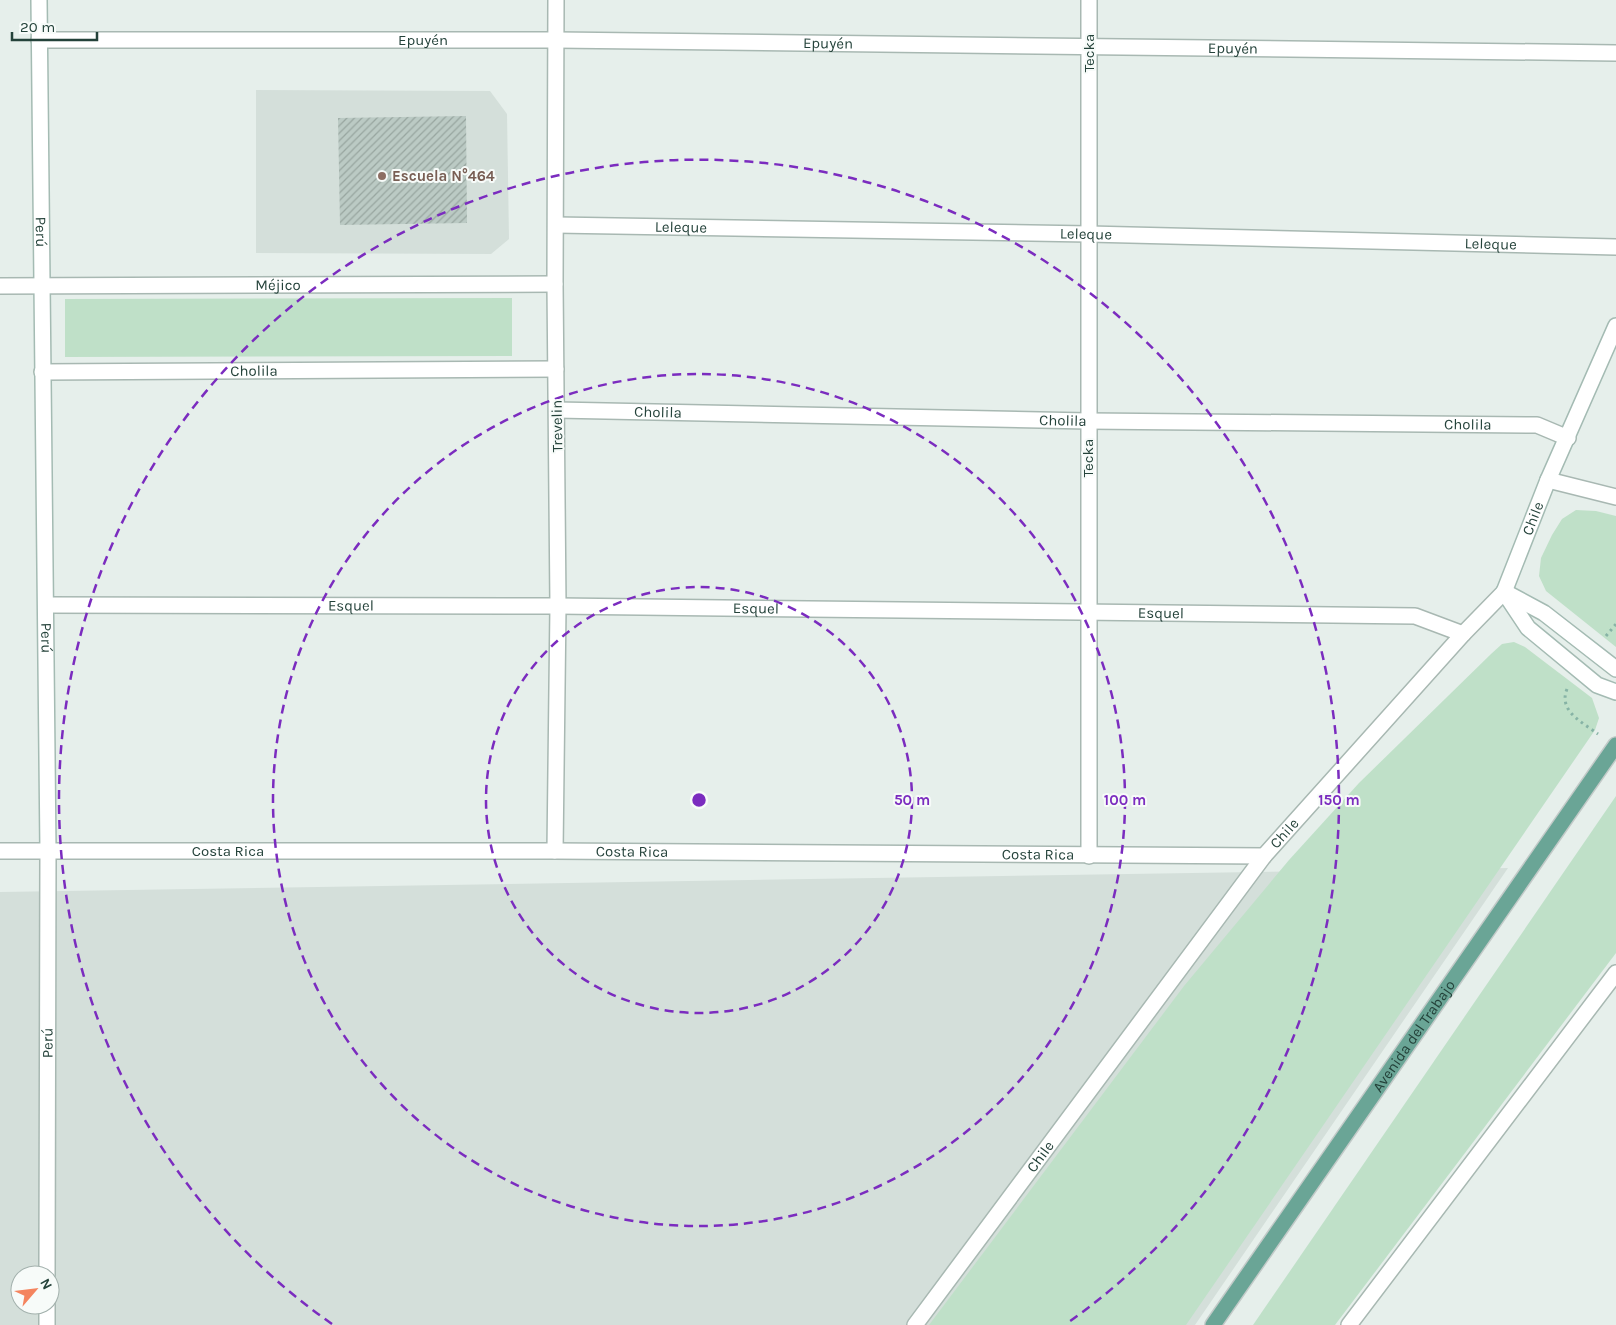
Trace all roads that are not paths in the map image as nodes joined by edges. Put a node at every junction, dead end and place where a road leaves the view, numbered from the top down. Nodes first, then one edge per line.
1 (39, 0) edge
2 (556, 0) edge
3 (1089, 0) edge
4 (39, 40) junction
5 (557, 40) junction
6 (1089, 46) junction
7 (1616, 53) edge
8 (556, 225) junction
9 (1089, 234) junction
10 (1616, 247) edge
11 (555, 284) junction
12 (0, 286) edge
13 (40, 286) junction
14 (1616, 326) edge
15 (556, 369) junction
16 (42, 372) junction
17 (557, 410) junction
18 (1088, 421) junction
19 (1568, 438) junction
20 (1548, 480) junction
21 (1616, 497) edge
22 (1504, 592) junction
23 (47, 605) junction
24 (558, 606) junction
25 (1089, 611) junction
26 (1463, 634) junction
27 (1616, 669) edge
28 (1616, 692) edge
29 (1616, 745) edge
30 (48, 850) junction
31 (0, 851) edge
32 (555, 851) junction
33 (1089, 856) junction
34 (1264, 856) junction
35 (1616, 973) edge
36 (47, 1265) edge
37 (915, 1325) edge
38 (1213, 1325) edge
39 (1349, 1325) edge

1 - 4 street, Perú
2 - 5 street, Trevelin
3 - 6 street, Tecka
4 - 5 street, Epuyén
4 - 13 street, Perú
5 - 6 street, Epuyén
5 - 8 street, Trevelin
6 - 7 street, Epuyén
6 - 9 street, Tecka
8 - 9 street, Leleque
8 - 11 street, Trevelin
9 - 10 street, Leleque
9 - 18 street, Tecka
11 - 13 street, Méjico
11 - 15 street, Trevelin
12 - 13 street, Méjico
13 - 16 street, Perú
14 - 19 street, Chile
15 - 16 street, Cholila
15 - 17 street, Trevelin
16 - 23 street, Perú
17 - 18 street, Cholila
17 - 24 street, Trevelin
18 - 19 street, Cholila
18 - 25 street, Tecka
19 - 20 street, Chile
20 - 21 street
20 - 22 street, Chile
22 - 26 street, Chile
22 - 27 street
22 - 28 street
23 - 24 street, Esquel
23 - 30 street, Perú
24 - 25 street, Esquel
24 - 32 street, Trevelin
25 - 26 street, Esquel
25 - 33 street, Tecka
26 - 34 street, Chile
29 - 38 main road, Avenida del Trabajo
30 - 31 street, Costa Rica
30 - 32 street, Costa Rica
30 - 36 street, Perú
32 - 33 street, Costa Rica
33 - 34 street, Costa Rica
34 - 37 street, Chile
35 - 39 street

